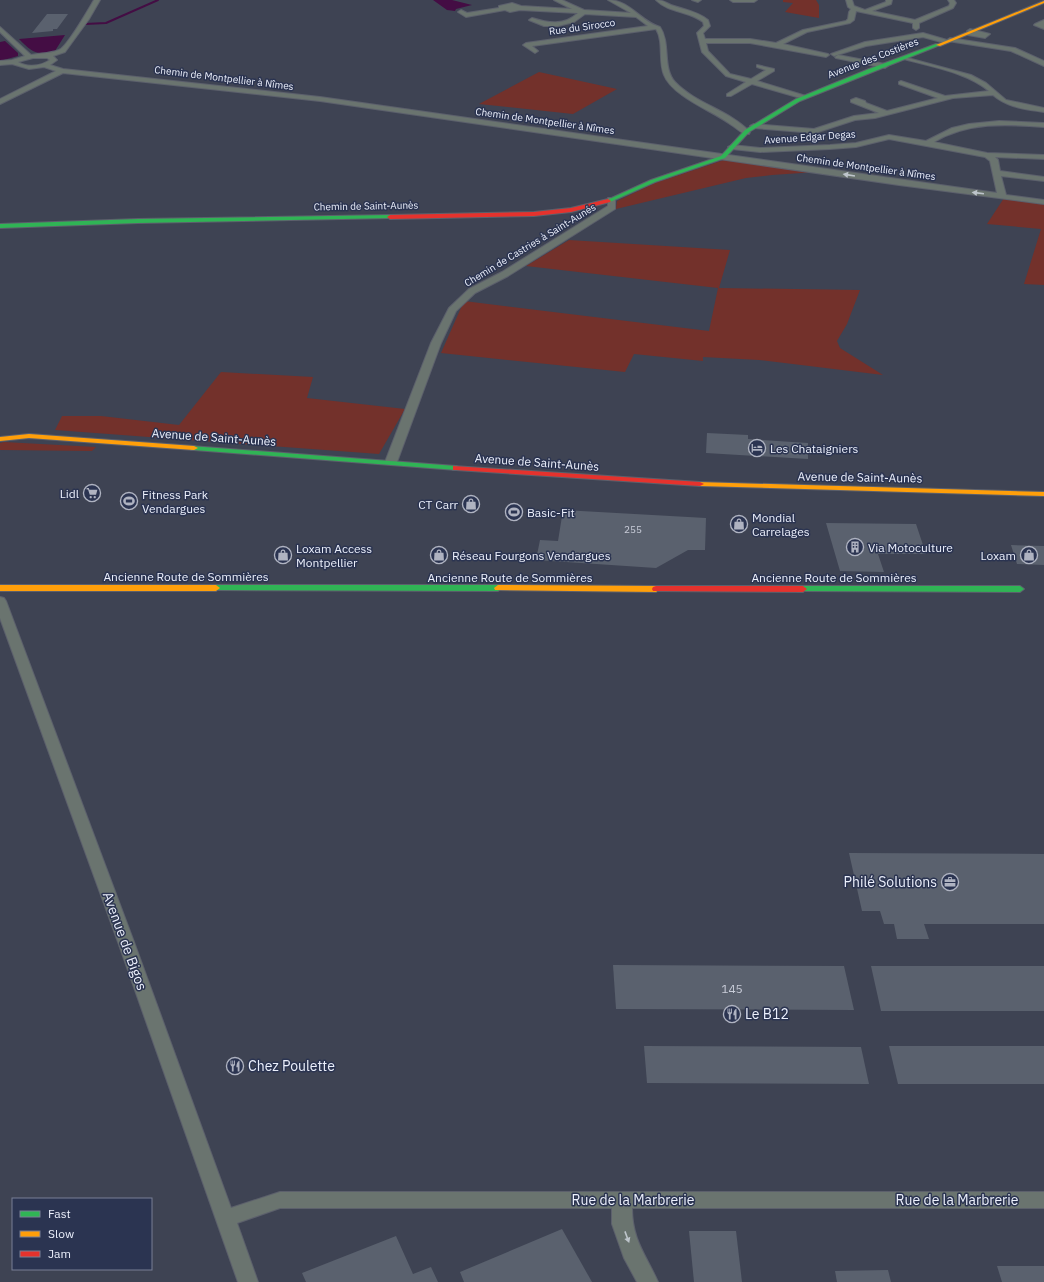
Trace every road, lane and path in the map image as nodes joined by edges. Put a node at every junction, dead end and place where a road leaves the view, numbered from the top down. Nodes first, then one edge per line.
1 (97, 0) edge
2 (557, 0) edge
3 (611, 0) edge
4 (659, 0) edge
5 (665, 0) edge
6 (695, 0) edge
7 (698, 0) edge
8 (733, 0) edge
9 (754, 0) edge
10 (849, 0) edge
11 (889, 0) edge
12 (951, 0) edge
13 (500, 2) dead end
14 (1044, 2) edge
15 (506, 7) junction
16 (674, 8) junction
17 (855, 9) junction
18 (461, 12) dead end
19 (582, 12) junction
20 (865, 12) junction
21 (638, 15) junction
22 (532, 20) dead end
23 (916, 22) junction
24 (1044, 22) edge
25 (652, 27) junction
26 (1044, 27) edge
27 (0, 29) edge
28 (923, 36) junction
29 (704, 40) junction
30 (947, 40) junction
31 (777, 45) junction
32 (535, 51) dead end
33 (29, 56) junction
34 (48, 56) junction
35 (836, 56) junction
36 (906, 58) junction
37 (14, 62) junction
38 (0, 63) edge
39 (1044, 64) edge
40 (44, 65) junction
41 (759, 66) dead end
42 (885, 66) junction
43 (972, 69) dead end
44 (952, 70) junction
45 (62, 71) junction
46 (751, 82) junction
47 (901, 83) dead end
48 (996, 93) junction
49 (729, 95) dead end
50 (804, 97) junction
51 (945, 98) junction
52 (0, 102) edge
53 (857, 103) dead end
54 (1044, 110) edge
55 (887, 113) junction
56 (1044, 125) edge
57 (754, 126) junction
58 (746, 132) junction
59 (928, 143) junction
60 (732, 147) junction
61 (723, 156) junction
62 (987, 156) junction
63 (1044, 157) edge
64 (996, 173) junction
65 (1044, 179) edge
66 (1002, 196) junction
67 (611, 200) junction
68 (1044, 202) edge
69 (0, 226) edge
70 (4, 428) dead end
71 (29, 436) junction
72 (0, 439) edge
73 (391, 462) junction
74 (1044, 494) edge
75 (0, 588) edge
76 (1020, 589) dead end
77 (0, 601) edge
78 (622, 1199) junction
79 (1044, 1200) edge
80 (225, 1219) junction
81 (248, 1282) edge
82 (648, 1282) edge

1 - 34 street
2 - 19 street
3 - 21 street
4 - 16 street
5 - 16 street
6 - 7 street
8 - 9 street
10 - 17 street
11 - 20 street
12 - 23 street
13 - 15 street
14 - 30 street, Avenue des Costières
15 - 18 street
15 - 19 street
16 - 29 street
17 - 20 street
17 - 31 street
19 - 21 street
19 - 22 street
20 - 23 street
21 - 25 street
23 - 28 street
24 - 26 street
25 - 32 street, Rue du Sirocco
25 - 58 street
27 - 33 street
28 - 30 street
28 - 35 street
29 - 31 street
29 - 46 street
30 - 36 street, Avenue des Costières
30 - 39 street
31 - 35 street
33 - 34 street
33 - 37 street
34 - 40 street
35 - 42 street
36 - 42 street, Avenue des Costières
36 - 44 street
37 - 38 street
37 - 40 street
40 - 45 street, Chemin de Montpellier à Nîmes
41 - 46 street
42 - 50 street, Avenue des Costières
43 - 44 street
44 - 48 street
45 - 52 street
45 - 61 street, Chemin de Montpellier à Nîmes
46 - 49 street
46 - 50 street
47 - 51 street
48 - 51 street
48 - 54 street
50 - 57 street, Avenue des Costières
51 - 55 street
53 - 55 street
55 - 57 street
56 - 59 street
57 - 58 street, Avenue des Costières
58 - 60 street, Avenue des Costières
59 - 60 street, Avenue Edgar Degas
59 - 62 street, Avenue Edgar Degas
60 - 61 street, Avenue des Costières
66 -> 61 street, Chemin de Montpellier à Nîmes
61 - 67 street, Chemin de Saint-Aunès
62 - 63 street, Avenue Edgar Degas
62 - 64 street
64 - 65 street
64 - 66 street
66 - 68 street, Chemin de Montpellier à Nîmes
67 - 69 street, Chemin de Saint-Aunès
67 - 73 street, Chemin de Castries à Saint-Aunés
70 - 71 street, Avenue de Saint-Aunès
71 - 72 street, Avenue de Saint-Aunès
71 - 73 street, Avenue de Saint-Aunès
73 - 74 street, Avenue de Saint-Aunès
75 - 76 street, Ancienne Route de Sommières
77 - 80 street, Avenue de Bigos
78 - 79 street, Rue de la Marbrerie
78 - 80 street, Rue de la Marbrerie
78 -> 82 street
80 - 81 street, Avenue de Bigos

